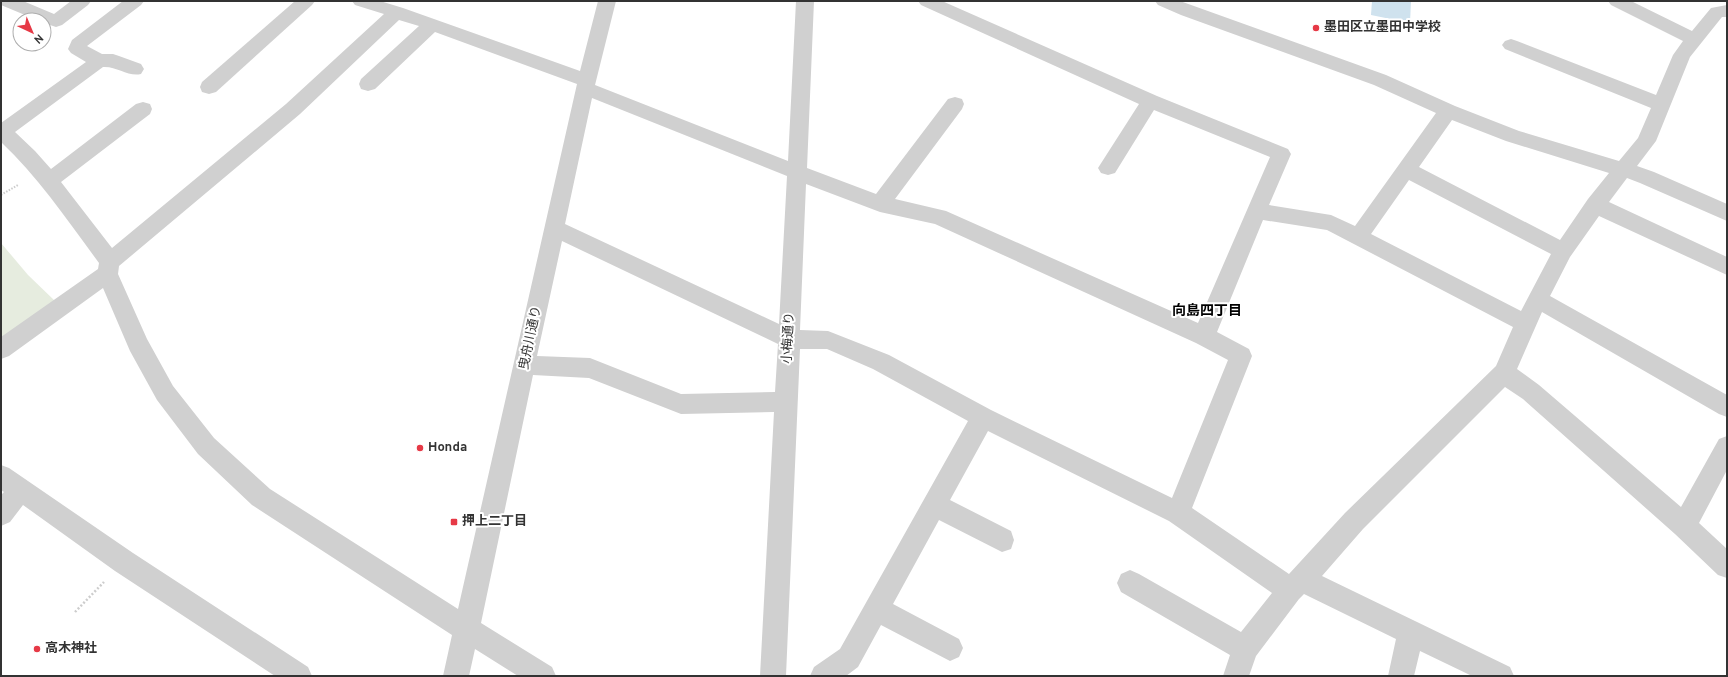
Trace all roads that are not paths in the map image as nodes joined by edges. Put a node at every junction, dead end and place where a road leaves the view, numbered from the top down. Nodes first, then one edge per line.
1 (7, 1) edge
2 (82, 1) edge
3 (134, 1) edge
4 (306, 1) edge
5 (361, 1) edge
6 (607, 1) edge
7 (805, 1) edge
8 (928, 1) edge
9 (1164, 1) edge
10 (1617, 1) edge
11 (1727, 11) edge
12 (397, 12) junction
13 (432, 24) junction
14 (1694, 39) junction
15 (1511, 45) dead end
16 (99, 61) junction
17 (135, 68) dead end
18 (368, 84) dead end
19 (586, 85) junction
20 (209, 87) dead end
21 (1150, 101) junction
22 (955, 104) dead end
23 (1662, 105) junction
24 (143, 109) dead end
25 (1448, 111) junction
26 (2, 130) edge
27 (1108, 168) dead end
28 (1407, 170) junction
29 (1622, 171) junction
30 (797, 173) junction
31 (49, 181) junction
32 (880, 204) junction
33 (1595, 205) junction
34 (1257, 211) junction
35 (1727, 213) edge
36 (555, 228) junction
37 (1358, 237) junction
38 (1564, 252) junction
39 (1727, 266) edge
40 (108, 268) junction
41 (1537, 299) junction
42 (1525, 323) junction
43 (1204, 336) junction
44 (789, 339) junction
45 (1, 349) edge
46 (526, 365) junction
47 (1504, 373) junction
48 (786, 402) junction
49 (1727, 407) edge
50 (982, 417) junction
51 (1727, 447) edge
52 (11, 483) edge
53 (934, 505) junction
54 (1178, 513) junction
55 (1, 514) edge
56 (1684, 526) junction
57 (1002, 540) dead end
58 (1727, 566) edge
59 (1130, 583) dead end
60 (1296, 585) junction
61 (877, 609) junction
62 (466, 629) junction
63 (1411, 633) junction
64 (950, 648) dead end
65 (1245, 649) junction
66 (287, 673) edge
67 (456, 676) edge
68 (543, 676) edge
69 (773, 676) edge
70 (823, 676) edge
71 (1236, 676) edge
72 (1401, 676) edge
73 (1501, 676) edge

1 - 2 street
3 - 16 street
4 - 20 street
5 - 12 street
6 - 19 street, 曳舟川通り
7 - 30 street, 小梅通り
8 - 21 street
9 - 25 street
10 - 14 street
11 - 14 street
12 - 13 street
12 - 40 street
13 - 18 street
13 - 19 street
14 - 23 street
15 - 23 street
16 - 17 street
16 - 26 street
19 - 30 street
19 - 36 street, 曳舟川通り
21 - 27 street
21 - 34 street
22 - 32 street
23 - 29 street
24 - 31 street
25 - 28 street
25 - 29 street
26 - 31 street
28 - 37 street
28 - 38 street
29 - 33 street
29 - 35 street
30 - 32 street
30 - 44 street, 小梅通り
31 - 40 street
32 - 43 street
33 - 38 street
33 - 39 street
34 - 37 street
34 - 43 street
36 - 44 street
36 - 46 street, 曳舟川通り
37 - 42 street
38 - 41 street
40 - 45 street
40 - 62 street
41 - 42 street
41 - 49 street
42 - 47 street
43 - 54 street
44 - 48 street, 小梅通り
44 - 50 street
46 - 48 street
46 - 62 street, 曳舟川通り
47 - 56 street
47 - 60 street
48 - 69 street, 小梅通り
50 - 53 street
50 - 54 street
51 - 56 street
52 - 55 street
52 - 66 street
53 - 57 street
53 - 61 street
54 - 60 street
56 - 58 street
59 - 65 street
60 - 63 street
60 - 65 street
61 - 64 street
61 - 70 street
62 - 67 street, 曳舟川通り
62 - 68 street
63 - 72 street
63 - 73 street
65 - 71 street

